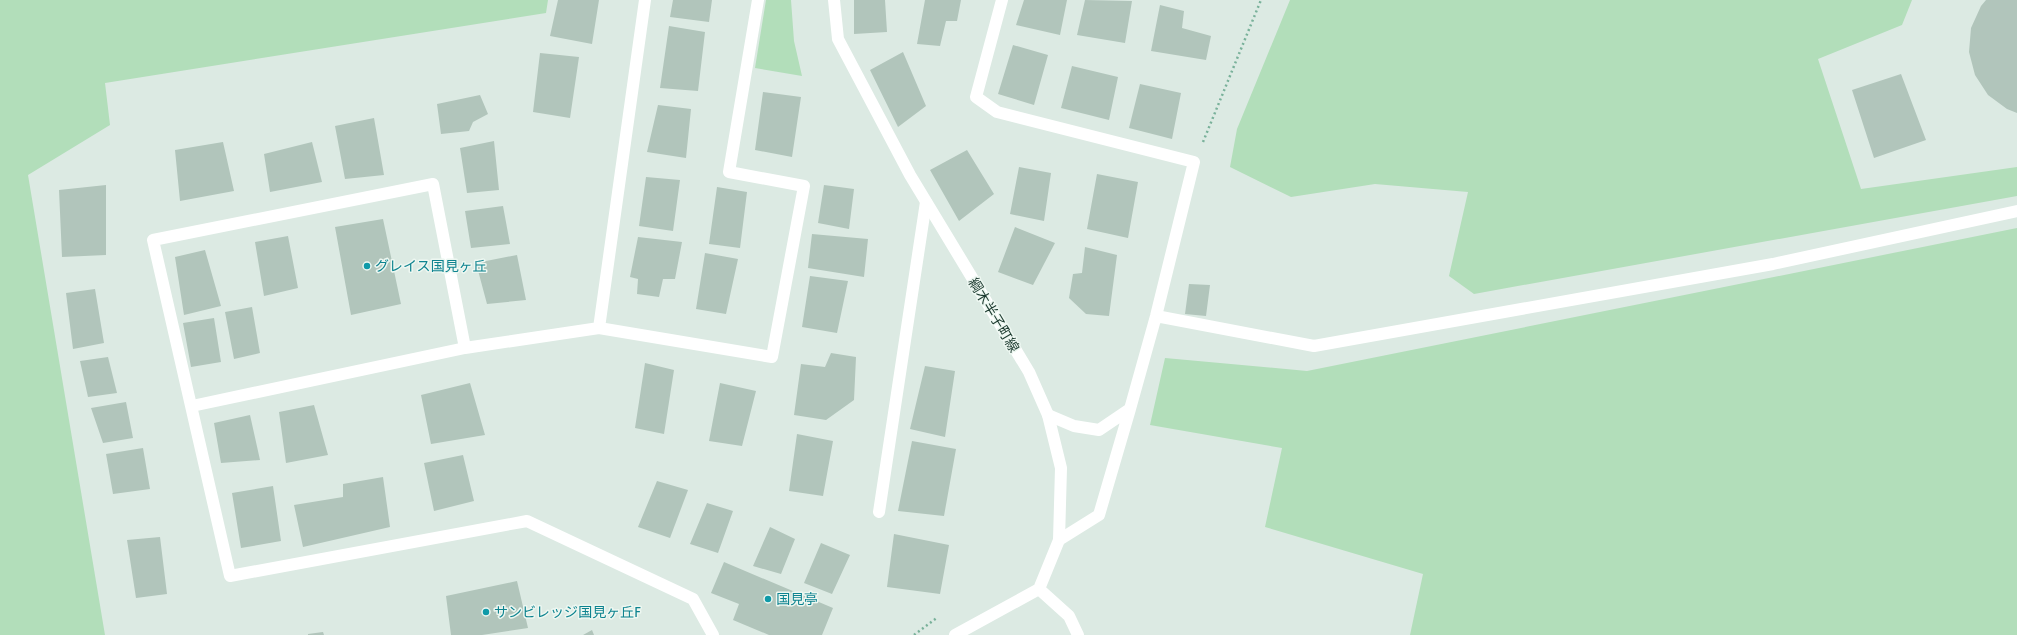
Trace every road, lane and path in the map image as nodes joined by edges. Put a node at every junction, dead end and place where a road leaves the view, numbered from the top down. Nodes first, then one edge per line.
1 (645, 0) edge
2 (758, 0) edge
3 (834, 0) edge
4 (1002, 0) edge
5 (1261, 0) edge
6 (1194, 162) junction
7 (926, 202) junction
8 (2017, 211) edge
9 (1156, 316) junction
10 (599, 328) junction
11 (465, 348) junction
12 (192, 406) junction
13 (1130, 409) junction
14 (1048, 415) junction
15 (879, 512) dead end
16 (1060, 540) junction
17 (1039, 590) junction
18 (940, 615) dead end
19 (713, 635) edge
20 (914, 635) edge
21 (955, 635) edge
22 (1078, 635) edge

1 - 10 street
2 - 10 street
3 - 7 street, 綱木半子町線
4 - 6 street
5 - 6 path
6 - 9 street
7 - 14 street, 綱木半子町線
7 - 15 street
8 - 9 street
9 - 13 street
10 - 11 street
11 - 12 street
11 - 12 street
12 - 19 street
13 - 14 street
13 - 16 street
14 - 16 street, 綱木半子町線
16 - 17 street, 綱木半子町線
17 - 21 street
17 - 22 street
18 - 20 path

